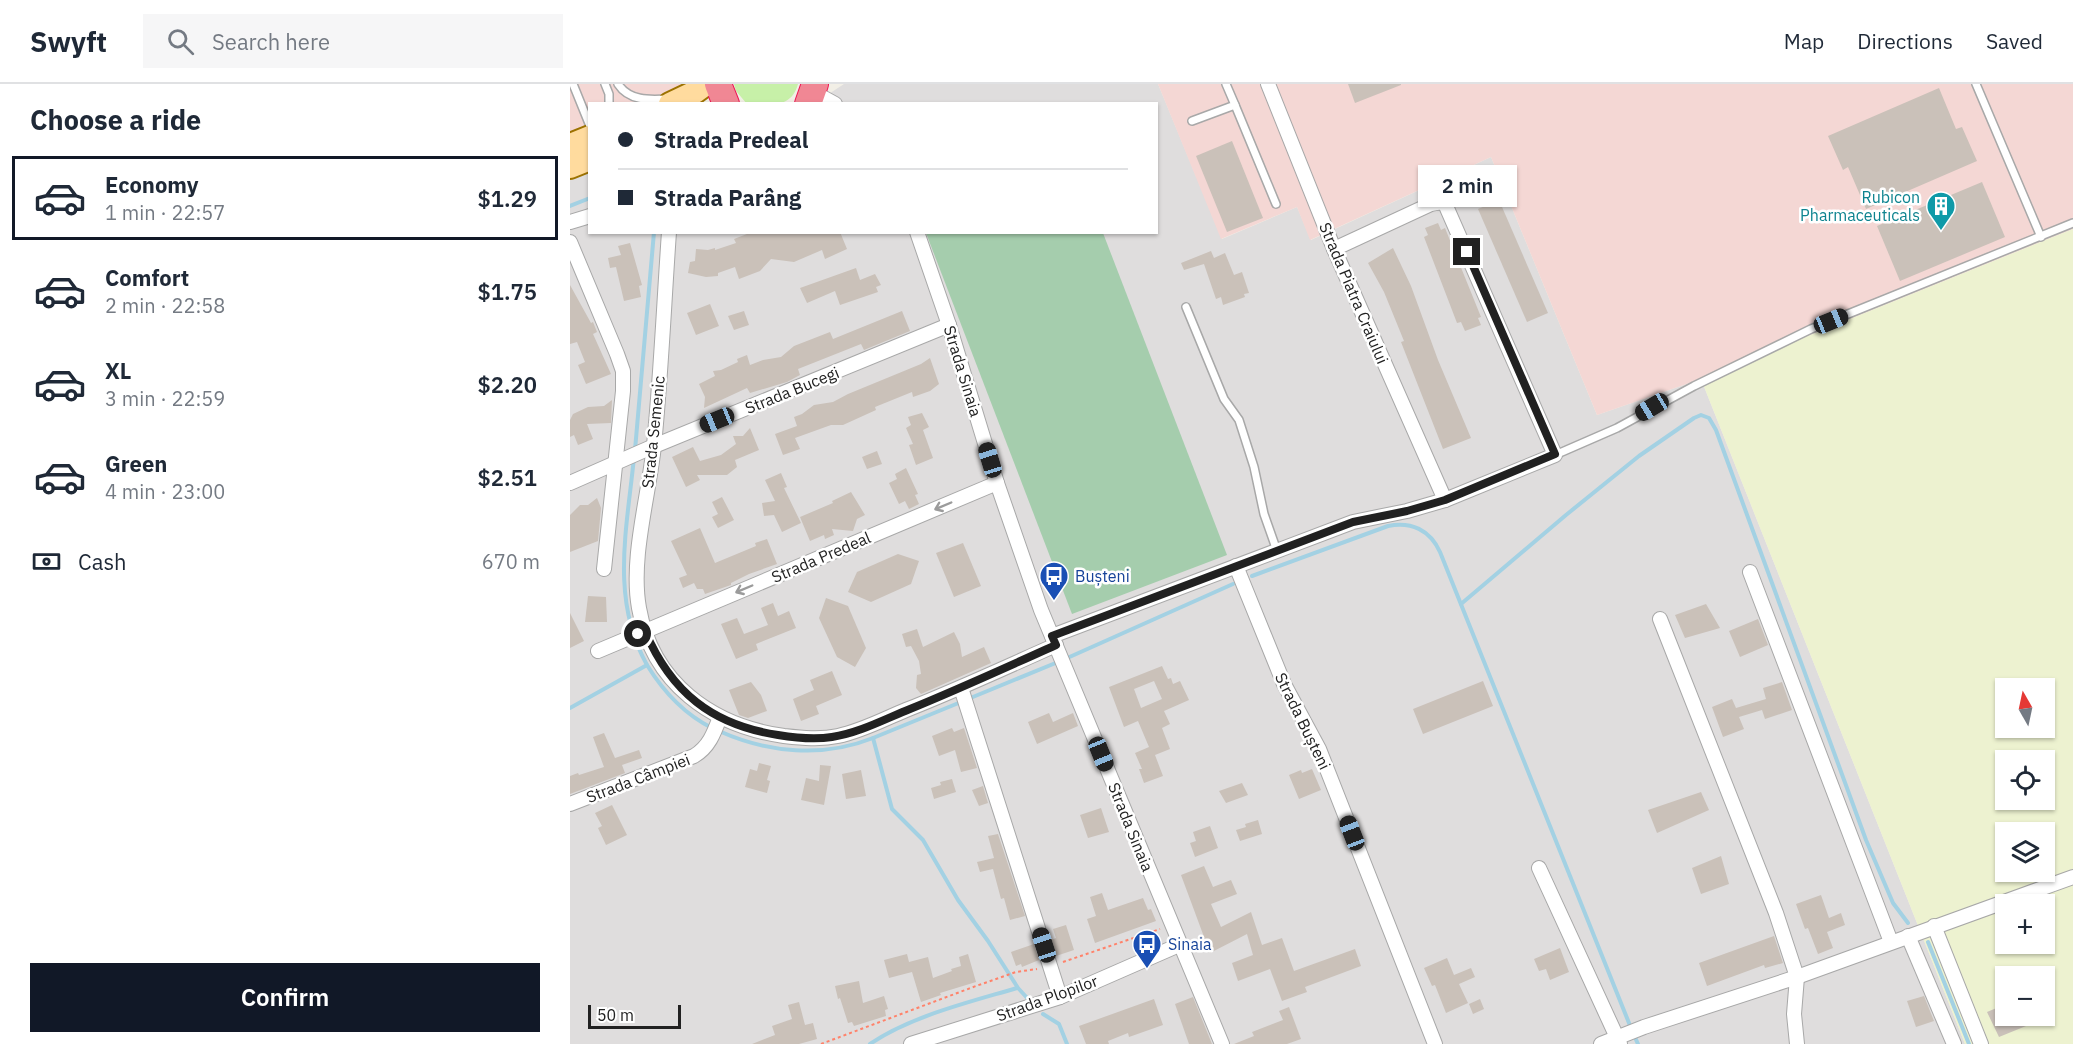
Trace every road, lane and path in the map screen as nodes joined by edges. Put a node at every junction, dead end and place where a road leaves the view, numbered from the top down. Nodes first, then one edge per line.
1 (573, 84) edge
2 (605, 84) edge
3 (618, 84) edge
4 (718, 84) edge
5 (1226, 84) edge
6 (1268, 84) edge
7 (1976, 84) edge
8 (688, 95) edge
9 (609, 102) edge
10 (725, 102) edge
11 (1235, 105) junction
12 (588, 121) edge
13 (1192, 121) dead end
14 (588, 138) edge
15 (570, 145) edge
16 (588, 160) edge
17 (570, 167) edge
18 (1276, 204) dead end
19 (588, 217) edge
20 (570, 222) edge
21 (2073, 223) edge
22 (669, 234) edge
23 (918, 234) edge
24 (2041, 237) junction
25 (570, 242) edge
26 (1334, 249) junction
27 (1186, 307) dead end
28 (949, 325) junction
29 (648, 449) junction
30 (1555, 454) junction
31 (620, 462) junction
32 (570, 483) edge
33 (997, 483) junction
34 (1445, 500) junction
35 (1277, 551) junction
36 (1236, 566) junction
37 (604, 569) dead end
38 (1750, 572) dead end
39 (1660, 619) dead end
40 (636, 634) junction
41 (1056, 645) junction
42 (598, 651) dead end
43 (962, 690) junction
44 (717, 725) junction
45 (570, 804) edge
46 (1539, 868) dead end
47 (2073, 877) edge
48 (1171, 925) junction
49 (1934, 926) junction
50 (1908, 936) junction
51 (1891, 942) junction
52 (1179, 945) junction
53 (1051, 966) junction
54 (1797, 977) junction
55 (1060, 997) junction
56 (1619, 1039) edge
57 (821, 1044) edge
58 (911, 1044) edge
59 (1222, 1044) edge
60 (1435, 1044) edge
61 (1601, 1044) edge
62 (1797, 1044) edge
63 (1953, 1044) edge
64 (1981, 1044) edge

1 - 12 lane
2 - 9 lane
3 - 8 lane
4 - 10 highway
5 - 11 lane
6 - 26 street, Strada Piatra Craiului
7 - 24 lane
11 - 13 lane
11 - 18 lane
14 - 15 main road
16 - 17 main road
19 - 20 street
21 - 24 lane
22 - 29 street, Strada Semenic
23 - 28 street, Strada Sinaia
24 - 30 lane
25 - 31 street
26 - 30 street
26 - 34 street, Strada Piatra Craiului
27 - 35 lane
28 - 29 street, Strada Bucegi
28 - 33 street, Strada Sinaia
29 - 31 street, Strada Bucegi
29 - 40 street, Strada Semenic
30 - 34 street
31 - 32 street, Strada Bucegi
31 - 37 street
33 -> 40 street, Strada Predeal
33 - 41 street, Strada Sinaia
34 - 35 street
35 - 36 street
36 - 41 street
36 - 60 street, Strada Bușteni
38 - 51 street
39 - 54 street
40 - 42 street, Strada Predeal
40 - 44 street
41 - 43 street
41 - 48 street, Strada Sinaia
43 - 44 street
43 - 53 street
44 - 45 street, Strada Câmpiei
46 - 56 street
47 - 49 street
48 - 52 street, Strada Sinaia
48 - 53 path
49 - 50 street
49 - 64 street
50 - 51 street
50 - 63 street
51 - 54 street
52 - 55 street, Strada Plopilor
52 - 59 street, Strada Sinaia
53 - 55 street
53 - 57 path
54 - 56 street
54 - 62 street
55 - 58 street, Strada Plopilor
56 - 61 street

